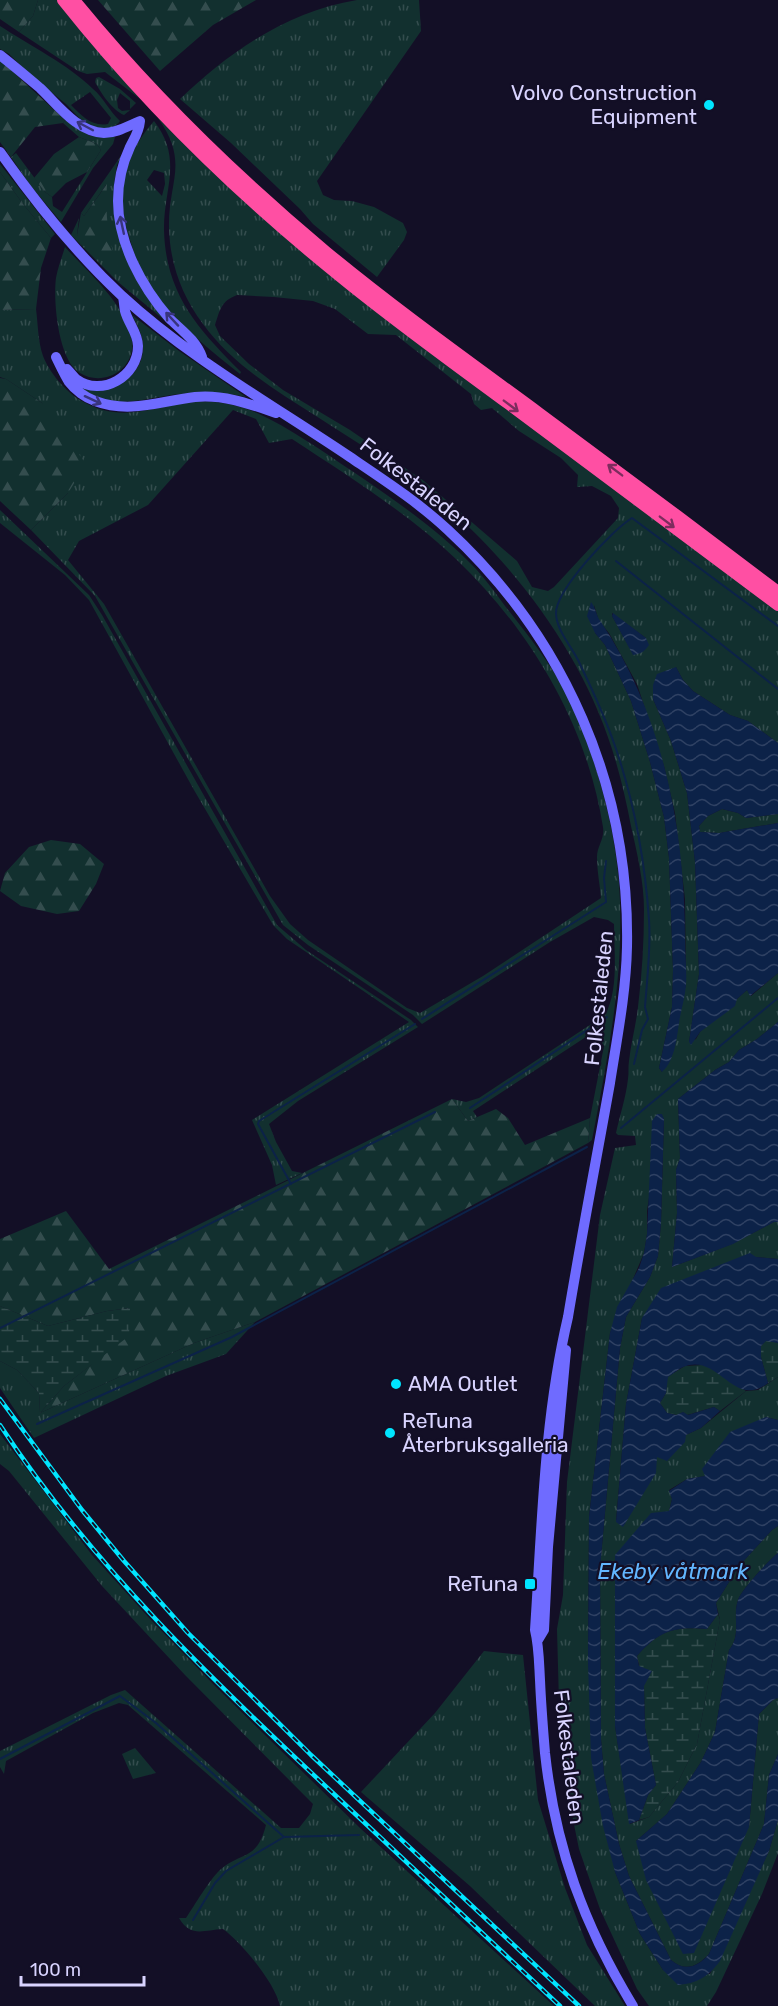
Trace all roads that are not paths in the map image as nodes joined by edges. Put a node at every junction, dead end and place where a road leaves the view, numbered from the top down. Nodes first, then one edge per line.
1 (63, 0) edge
2 (74, 0) edge
3 (0, 56) edge
4 (0, 152) edge
5 (123, 297) junction
6 (202, 358) junction
7 (292, 418) junction
8 (778, 592) edge
9 (778, 605) edge
10 (633, 2006) edge

1 -> 9 highway
8 -> 2 highway
6 -> 3 main road
4 - 5 main road, Folkestaleden
5 - 6 main road, Folkestaleden
5 -> 7 main road
6 - 7 main road, Folkestaleden
7 - 10 main road, Folkestaleden

